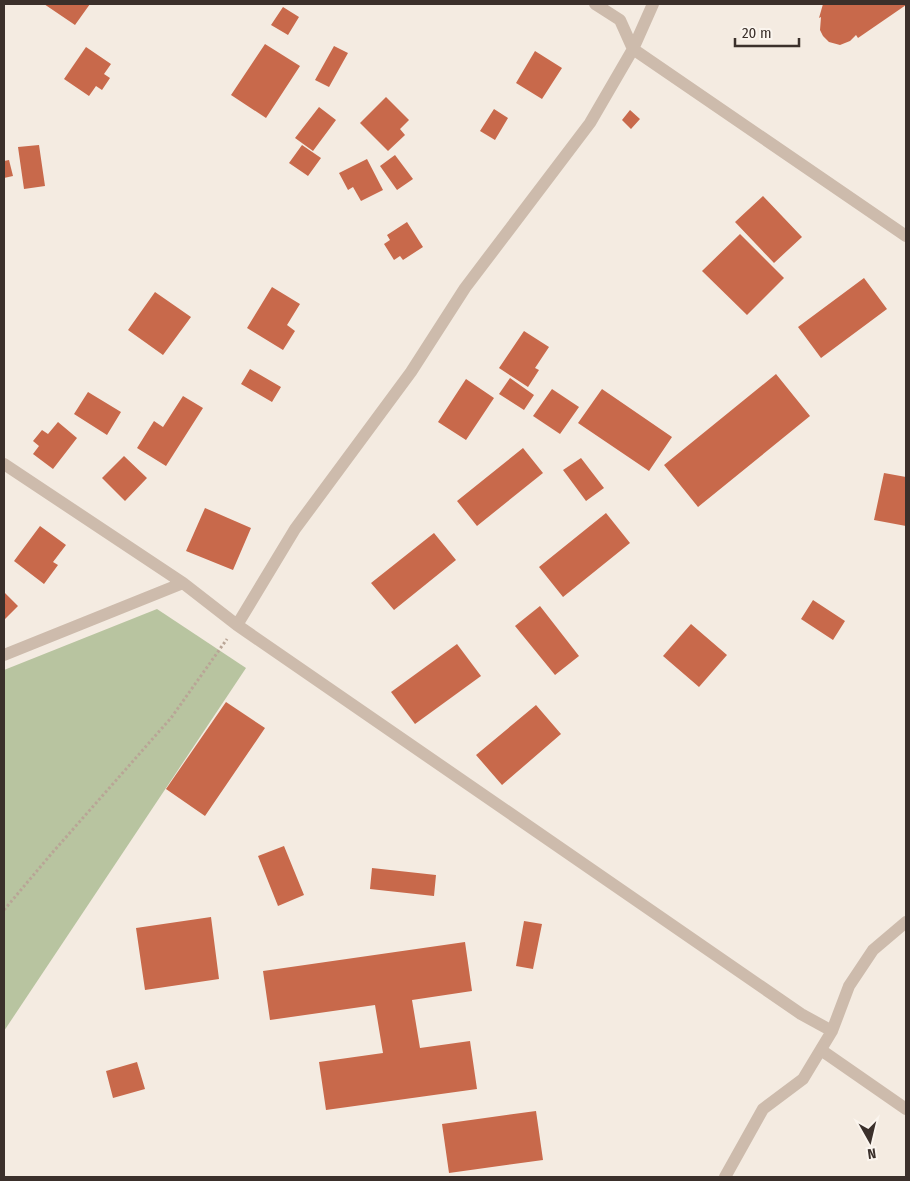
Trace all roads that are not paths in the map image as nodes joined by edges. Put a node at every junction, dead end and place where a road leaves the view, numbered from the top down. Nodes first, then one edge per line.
1 (595, 4) edge
2 (653, 4) edge
3 (633, 49) junction
4 (906, 236) edge
5 (4, 464) edge
6 (183, 583) junction
7 (237, 625) junction
8 (4, 655) edge
9 (906, 922) edge
10 (832, 1031) junction
11 (821, 1050) junction
12 (906, 1109) edge
13 (725, 1177) edge

1 - 3 street
2 - 3 street
3 - 4 street
3 - 7 street
5 - 6 street
6 - 7 street
6 - 8 street
7 - 10 street
9 - 10 street
10 - 11 street
11 - 12 street
11 - 13 street

